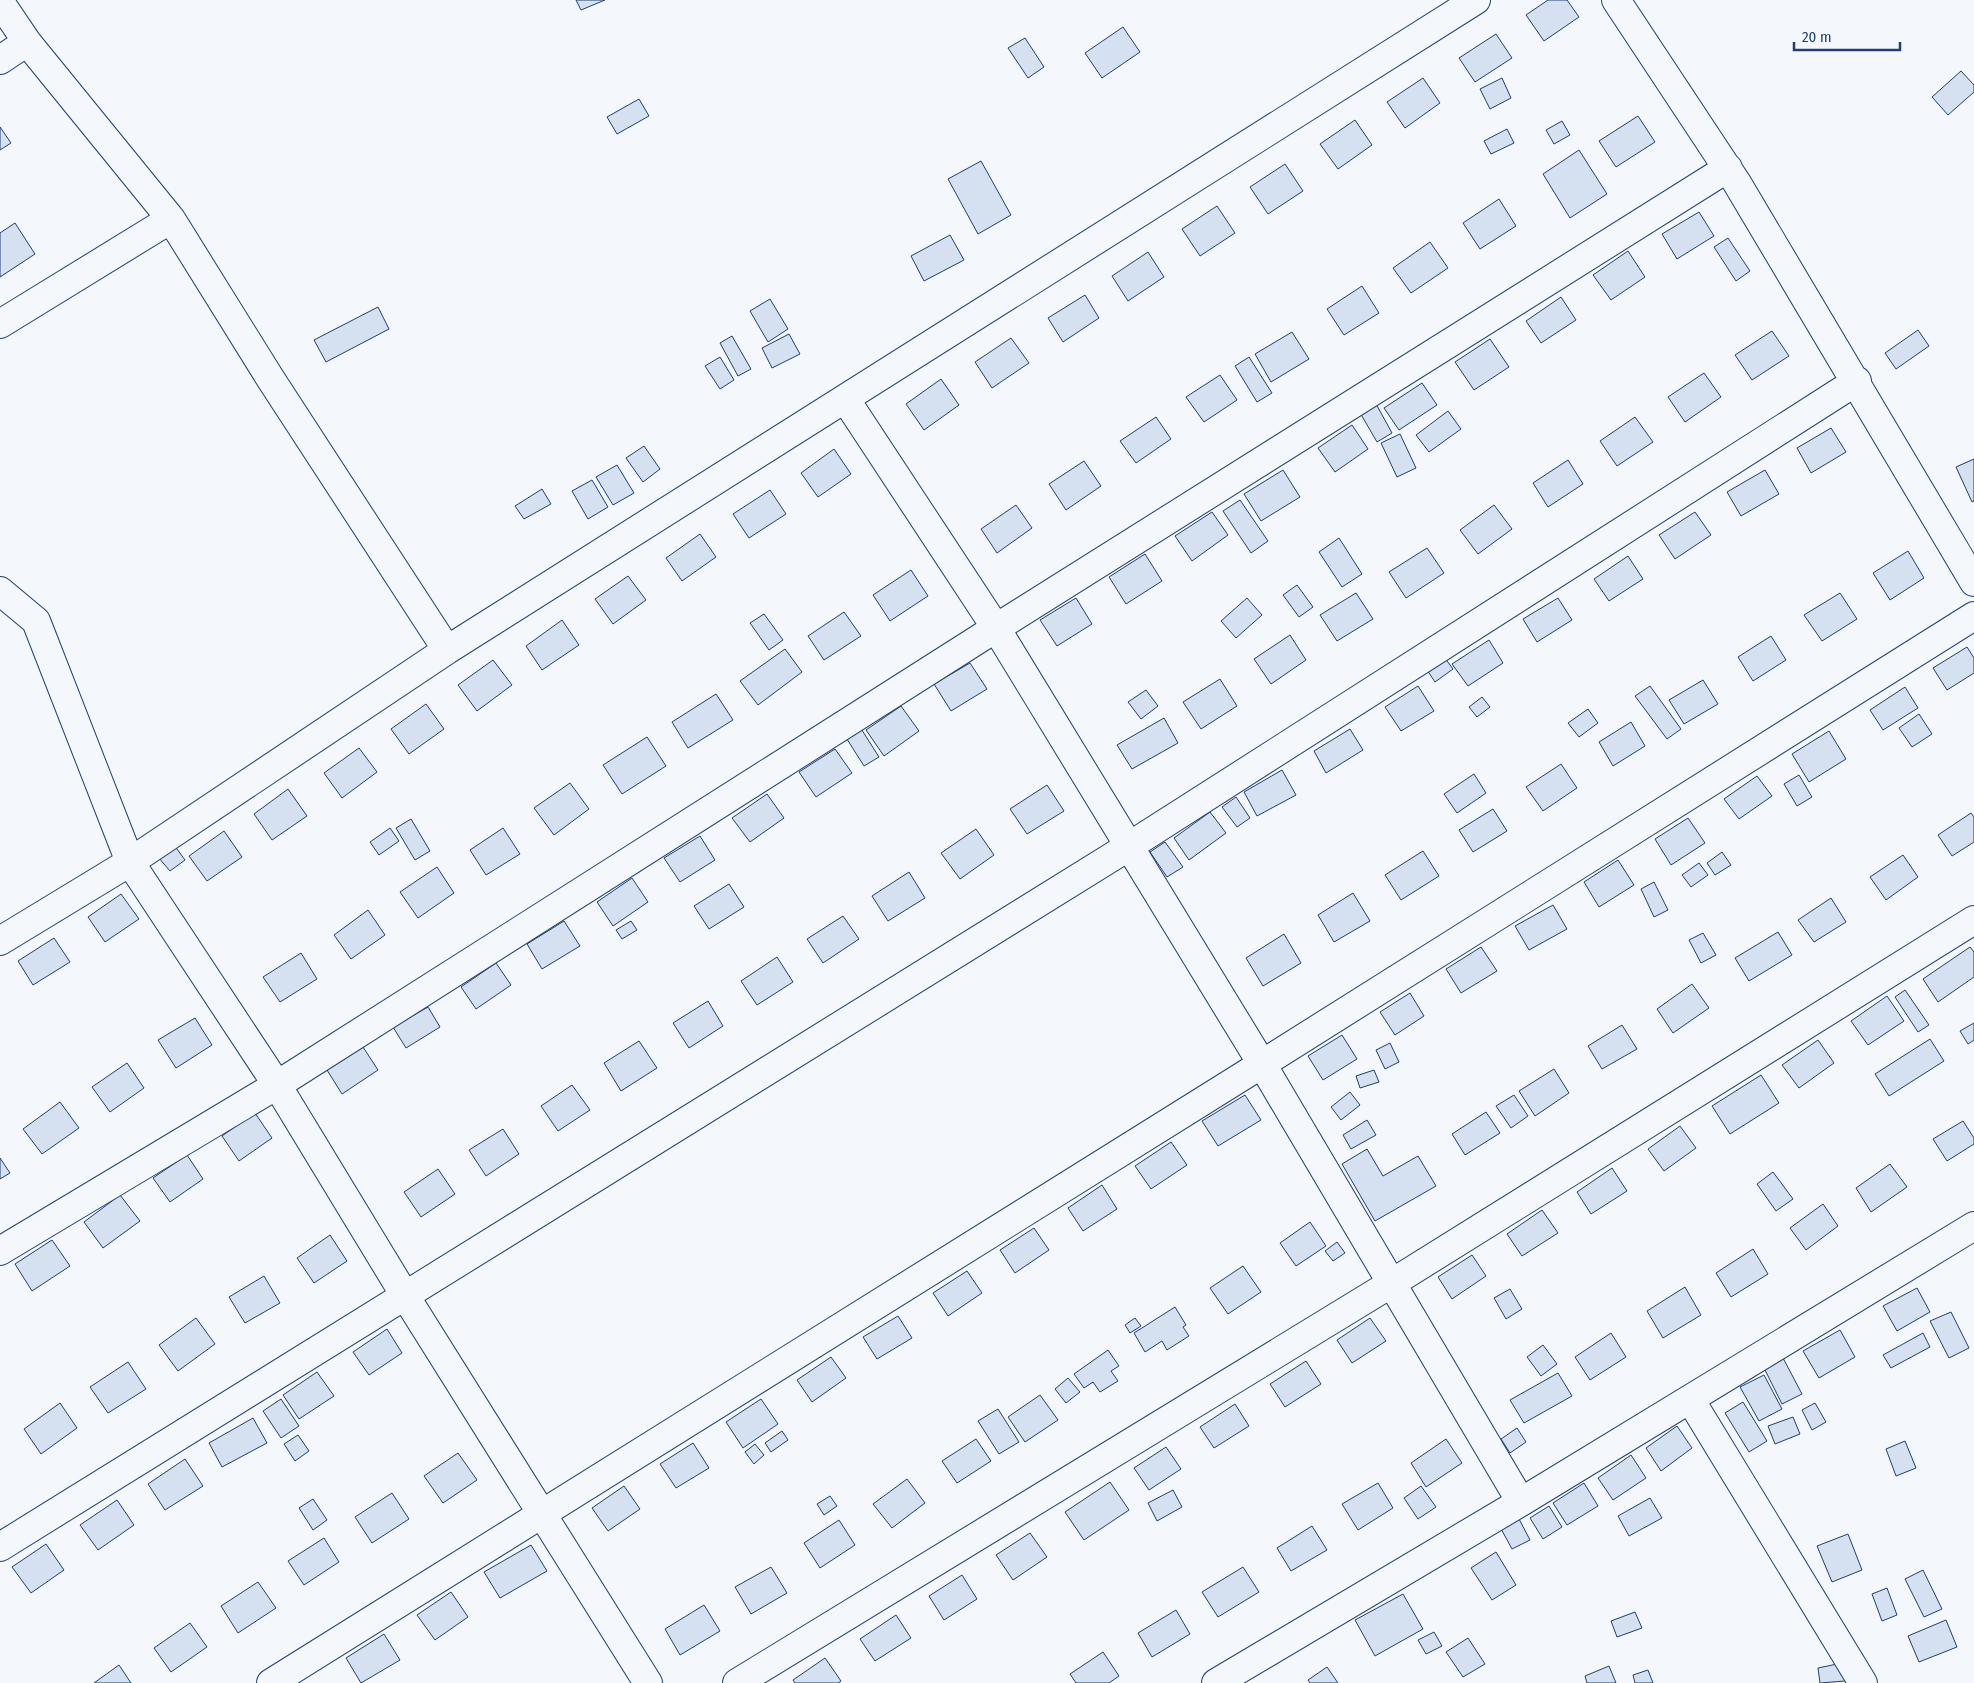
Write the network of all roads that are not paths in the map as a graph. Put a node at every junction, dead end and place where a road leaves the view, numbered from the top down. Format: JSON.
{"nodes":[{"id":1,"x":1476,"y":0,"type":"edge"},
{"id":2,"x":1616,"y":0,"type":"edge"},
{"id":3,"x":0,"y":2,"type":"edge"},
{"id":4,"x":26,"y":42,"type":"junction"},
{"id":5,"x":0,"y":60,"type":"edge"},
{"id":6,"x":1728,"y":168,"type":"junction"},
{"id":7,"x":171,"y":219,"type":"junction"},
{"id":8,"x":0,"y":324,"type":"edge"},
{"id":9,"x":1856,"y":381,"type":"junction"},
{"id":10,"x":846,"y":400,"type":"junction"},
{"id":11,"x":1974,"y":582,"type":"edge"},
{"id":12,"x":0,"y":591,"type":"edge"},
{"id":13,"x":1974,"y":616,"type":"edge"},
{"id":14,"x":996,"y":628,"type":"junction"},
{"id":15,"x":448,"y":650,"type":"junction"},
{"id":16,"x":1128,"y":846,"type":"junction"},
{"id":17,"x":130,"y":862,"type":"junction"},
{"id":18,"x":1974,"y":920,"type":"edge"},
{"id":19,"x":0,"y":941,"type":"edge"},
{"id":20,"x":1262,"y":1064,"type":"junction"},
{"id":21,"x":277,"y":1085,"type":"junction"},
{"id":22,"x":1974,"y":1226,"type":"edge"},
{"id":23,"x":0,"y":1251,"type":"edge"},
{"id":24,"x":1392,"y":1283,"type":"junction"},
{"id":25,"x":404,"y":1294,"type":"junction"},
{"id":26,"x":1690,"y":1399,"type":"junction"},
{"id":27,"x":1520,"y":1502,"type":"junction"},
{"id":28,"x":542,"y":1515,"type":"junction"},
{"id":29,"x":0,"y":1547,"type":"edge"},
{"id":30,"x":271,"y":1683,"type":"edge"},
{"id":31,"x":648,"y":1683,"type":"edge"},
{"id":32,"x":737,"y":1683,"type":"edge"},
{"id":33,"x":1216,"y":1683,"type":"edge"},
{"id":34,"x":1863,"y":1683,"type":"edge"}],
"edges":[{"from":1,"to":10,"type":"street"},
{"from":2,"to":6,"type":"street"},
{"from":3,"to":4,"type":"street"},
{"from":4,"to":5,"type":"street"},
{"from":4,"to":7,"type":"street"},
{"from":6,"to":9,"type":"street"},
{"from":6,"to":14,"type":"street"},
{"from":7,"to":8,"type":"street"},
{"from":7,"to":15,"type":"street"},
{"from":9,"to":11,"type":"street"},
{"from":9,"to":16,"type":"street"},
{"from":10,"to":14,"type":"street"},
{"from":10,"to":15,"type":"street"},
{"from":12,"to":17,"type":"street"},
{"from":13,"to":20,"type":"street"},
{"from":14,"to":16,"type":"street"},
{"from":14,"to":21,"type":"street"},
{"from":15,"to":17,"type":"street"},
{"from":16,"to":20,"type":"street"},
{"from":16,"to":25,"type":"street"},
{"from":17,"to":19,"type":"street"},
{"from":17,"to":21,"type":"street"},
{"from":18,"to":24,"type":"street"},
{"from":20,"to":24,"type":"street"},
{"from":20,"to":28,"type":"street"},
{"from":21,"to":23,"type":"street"},
{"from":21,"to":25,"type":"street"},
{"from":22,"to":26,"type":"street"},
{"from":24,"to":27,"type":"street"},
{"from":24,"to":32,"type":"street"},
{"from":25,"to":28,"type":"street"},
{"from":25,"to":29,"type":"street"},
{"from":26,"to":27,"type":"street"},
{"from":26,"to":34,"type":"street"},
{"from":27,"to":33,"type":"street"},
{"from":28,"to":30,"type":"street"},
{"from":28,"to":31,"type":"street"}]}
